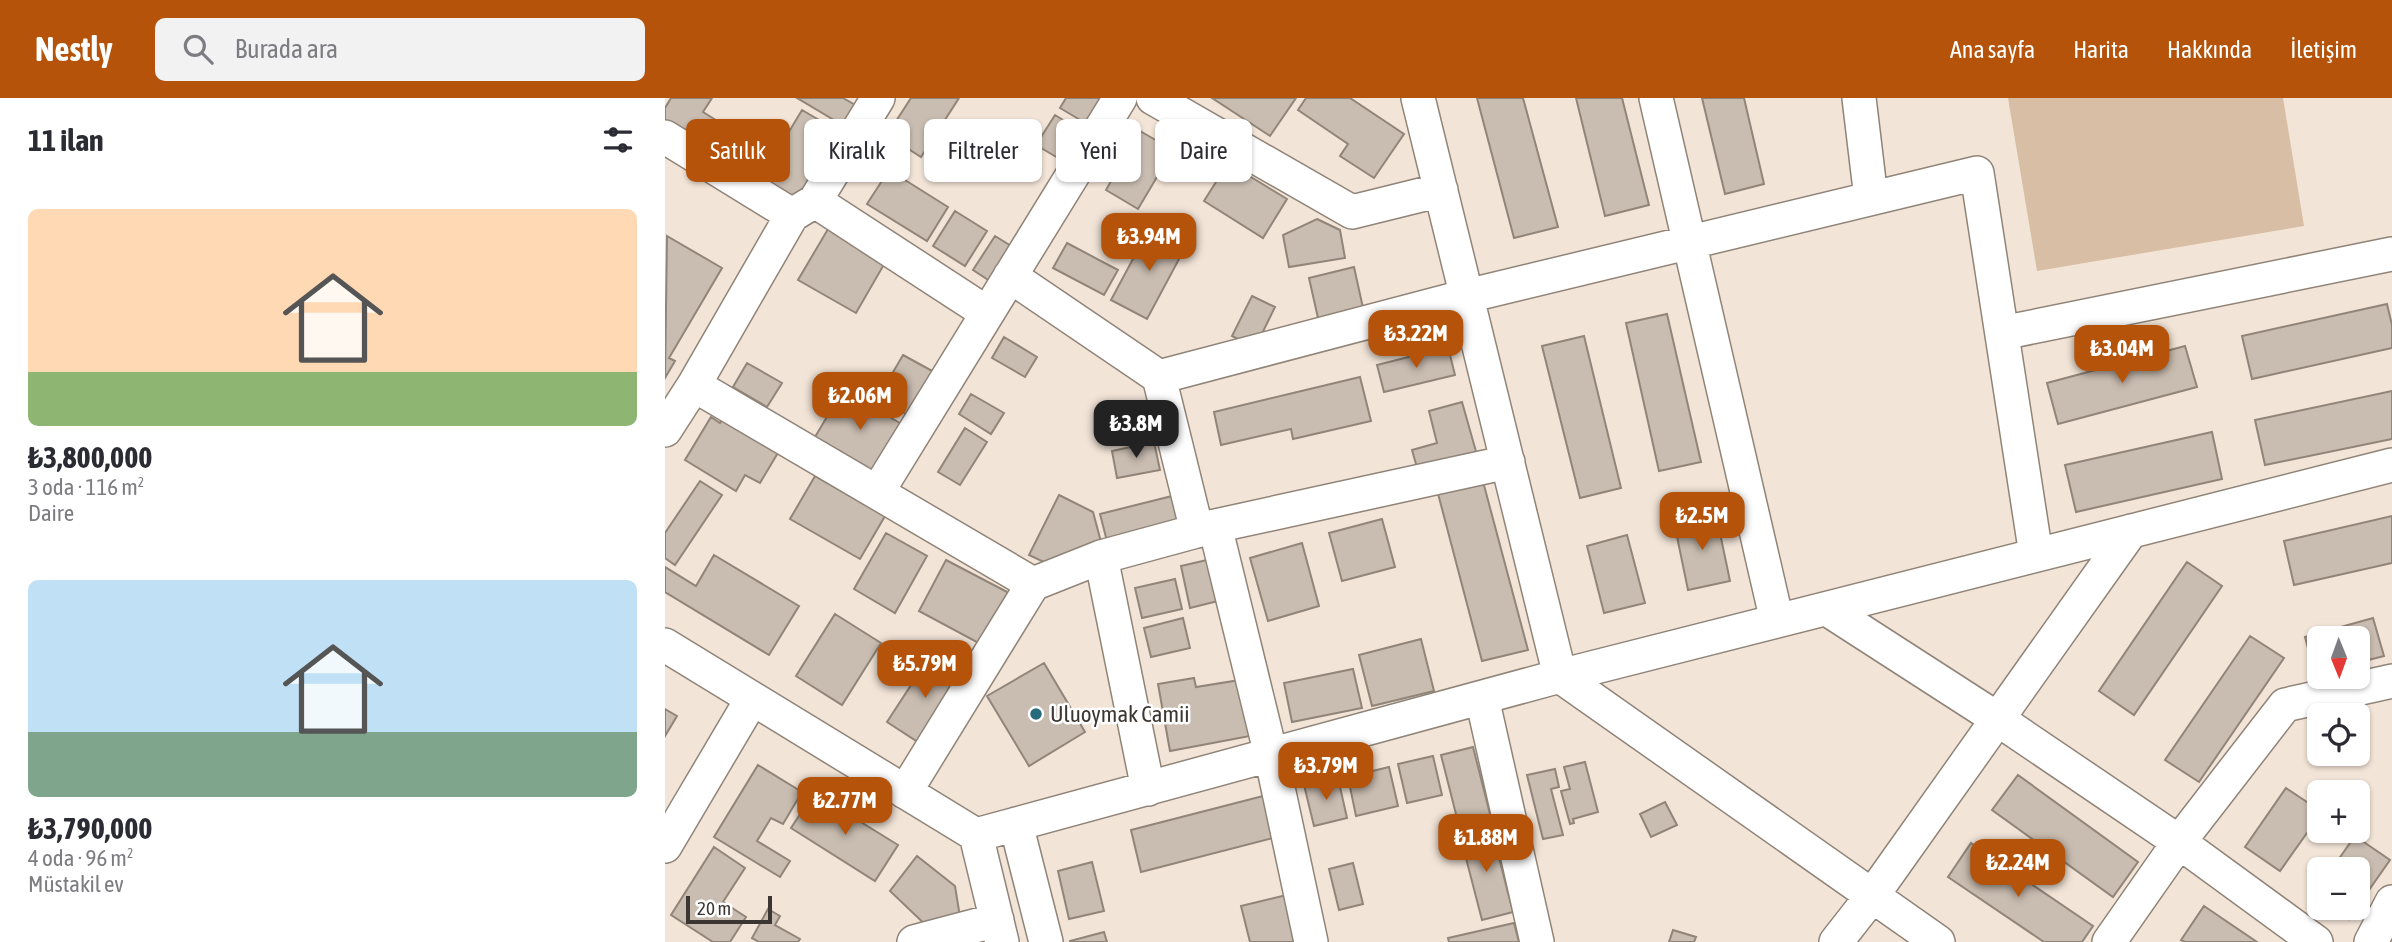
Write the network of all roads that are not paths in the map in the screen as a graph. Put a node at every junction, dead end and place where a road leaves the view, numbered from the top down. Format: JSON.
{"nodes":[{"id":1,"x":878,"y":98,"type":"edge"},
{"id":2,"x":1120,"y":98,"type":"edge"},
{"id":3,"x":1153,"y":98,"type":"edge"},
{"id":4,"x":1418,"y":98,"type":"edge"},
{"id":5,"x":1656,"y":98,"type":"edge"},
{"id":6,"x":1859,"y":98,"type":"edge"},
{"id":7,"x":665,"y":137,"type":"edge"},
{"id":8,"x":1441,"y":190,"type":"junction"},
{"id":9,"x":1871,"y":198,"type":"junction"},
{"id":10,"x":803,"y":208,"type":"junction"},
{"id":11,"x":1689,"y":243,"type":"junction"},
{"id":12,"x":2392,"y":254,"type":"edge"},
{"id":13,"x":1010,"y":276,"type":"junction"},
{"id":14,"x":1467,"y":296,"type":"junction"},
{"id":15,"x":987,"y":313,"type":"junction"},
{"id":16,"x":2002,"y":333,"type":"junction"},
{"id":17,"x":1159,"y":377,"type":"junction"},
{"id":18,"x":694,"y":385,"type":"junction"},
{"id":19,"x":665,"y":430,"type":"edge"},
{"id":20,"x":1508,"y":463,"type":"junction"},
{"id":21,"x":2392,"y":465,"type":"edge"},
{"id":22,"x":878,"y":491,"type":"junction"},
{"id":23,"x":1206,"y":529,"type":"junction"},
{"id":24,"x":2131,"y":531,"type":"junction"},
{"id":25,"x":2036,"y":555,"type":"junction"},
{"id":26,"x":1101,"y":557,"type":"junction"},
{"id":27,"x":1033,"y":584,"type":"junction"},
{"id":28,"x":1827,"y":609,"type":"junction"},
{"id":29,"x":1777,"y":621,"type":"junction"},
{"id":30,"x":665,"y":645,"type":"edge"},
{"id":31,"x":1560,"y":676,"type":"junction"},
{"id":32,"x":2392,"y":681,"type":"edge"},
{"id":33,"x":1482,"y":698,"type":"junction"},
{"id":34,"x":752,"y":699,"type":"junction"},
{"id":35,"x":1997,"y":718,"type":"junction"},
{"id":36,"x":1271,"y":755,"type":"junction"},
{"id":37,"x":1148,"y":789,"type":"junction"},
{"id":38,"x":905,"y":792,"type":"junction"},
{"id":39,"x":1016,"y":824,"type":"junction"},
{"id":40,"x":976,"y":835,"type":"junction"},
{"id":41,"x":2179,"y":842,"type":"junction"},
{"id":42,"x":665,"y":846,"type":"edge"},
{"id":43,"x":1872,"y":896,"type":"junction"},
{"id":44,"x":2392,"y":902,"type":"edge"},
{"id":45,"x":1000,"y":931,"type":"edge"},
{"id":46,"x":914,"y":942,"type":"edge"},
{"id":47,"x":1046,"y":942,"type":"edge"},
{"id":48,"x":1311,"y":942,"type":"edge"},
{"id":49,"x":1537,"y":942,"type":"edge"},
{"id":50,"x":1836,"y":942,"type":"edge"},
{"id":51,"x":1938,"y":942,"type":"edge"},
{"id":52,"x":2109,"y":942,"type":"edge"},
{"id":53,"x":2316,"y":942,"type":"edge"},
{"id":54,"x":2371,"y":942,"type":"edge"}],
"edges":[{"from":1,"to":10,"type":"street"},
{"from":2,"to":13,"type":"street"},
{"from":3,"to":8,"type":"street"},
{"from":4,"to":8,"type":"street"},
{"from":5,"to":11,"type":"street"},
{"from":6,"to":9,"type":"street"},
{"from":7,"to":10,"type":"street"},
{"from":8,"to":14,"type":"street"},
{"from":9,"to":11,"type":"street"},
{"from":9,"to":16,"type":"street"},
{"from":10,"to":15,"type":"street"},
{"from":10,"to":18,"type":"street"},
{"from":11,"to":14,"type":"street"},
{"from":11,"to":29,"type":"street"},
{"from":12,"to":16,"type":"street"},
{"from":13,"to":15,"type":"street"},
{"from":13,"to":17,"type":"street"},
{"from":14,"to":17,"type":"street"},
{"from":14,"to":20,"type":"street"},
{"from":15,"to":22,"type":"street"},
{"from":16,"to":25,"type":"street"},
{"from":17,"to":23,"type":"street"},
{"from":18,"to":19,"type":"street"},
{"from":18,"to":22,"type":"street"},
{"from":20,"to":23,"type":"street"},
{"from":20,"to":31,"type":"street"},
{"from":21,"to":24,"type":"street"},
{"from":22,"to":27,"type":"street"},
{"from":23,"to":26,"type":"street"},
{"from":23,"to":36,"type":"street"},
{"from":24,"to":25,"type":"street"},
{"from":24,"to":35,"type":"street"},
{"from":25,"to":28,"type":"street"},
{"from":26,"to":27,"type":"street"},
{"from":26,"to":37,"type":"street"},
{"from":27,"to":38,"type":"street"},
{"from":28,"to":29,"type":"street"},
{"from":28,"to":35,"type":"street"},
{"from":29,"to":31,"type":"street"},
{"from":30,"to":34,"type":"street"},
{"from":31,"to":33,"type":"street"},
{"from":31,"to":43,"type":"street"},
{"from":32,"to":41,"type":"street"},
{"from":33,"to":36,"type":"street"},
{"from":33,"to":49,"type":"street"},
{"from":34,"to":38,"type":"street"},
{"from":34,"to":42,"type":"street"},
{"from":35,"to":41,"type":"street"},
{"from":35,"to":43,"type":"street"},
{"from":36,"to":37,"type":"street"},
{"from":36,"to":48,"type":"street"},
{"from":37,"to":39,"type":"street"},
{"from":38,"to":40,"type":"street"},
{"from":39,"to":40,"type":"street"},
{"from":39,"to":47,"type":"street"},
{"from":40,"to":45,"type":"street"},
{"from":41,"to":52,"type":"street"},
{"from":41,"to":53,"type":"street"},
{"from":43,"to":50,"type":"street"},
{"from":43,"to":51,"type":"street"},
{"from":44,"to":54,"type":"street"},
{"from":45,"to":46,"type":"street"}]}
